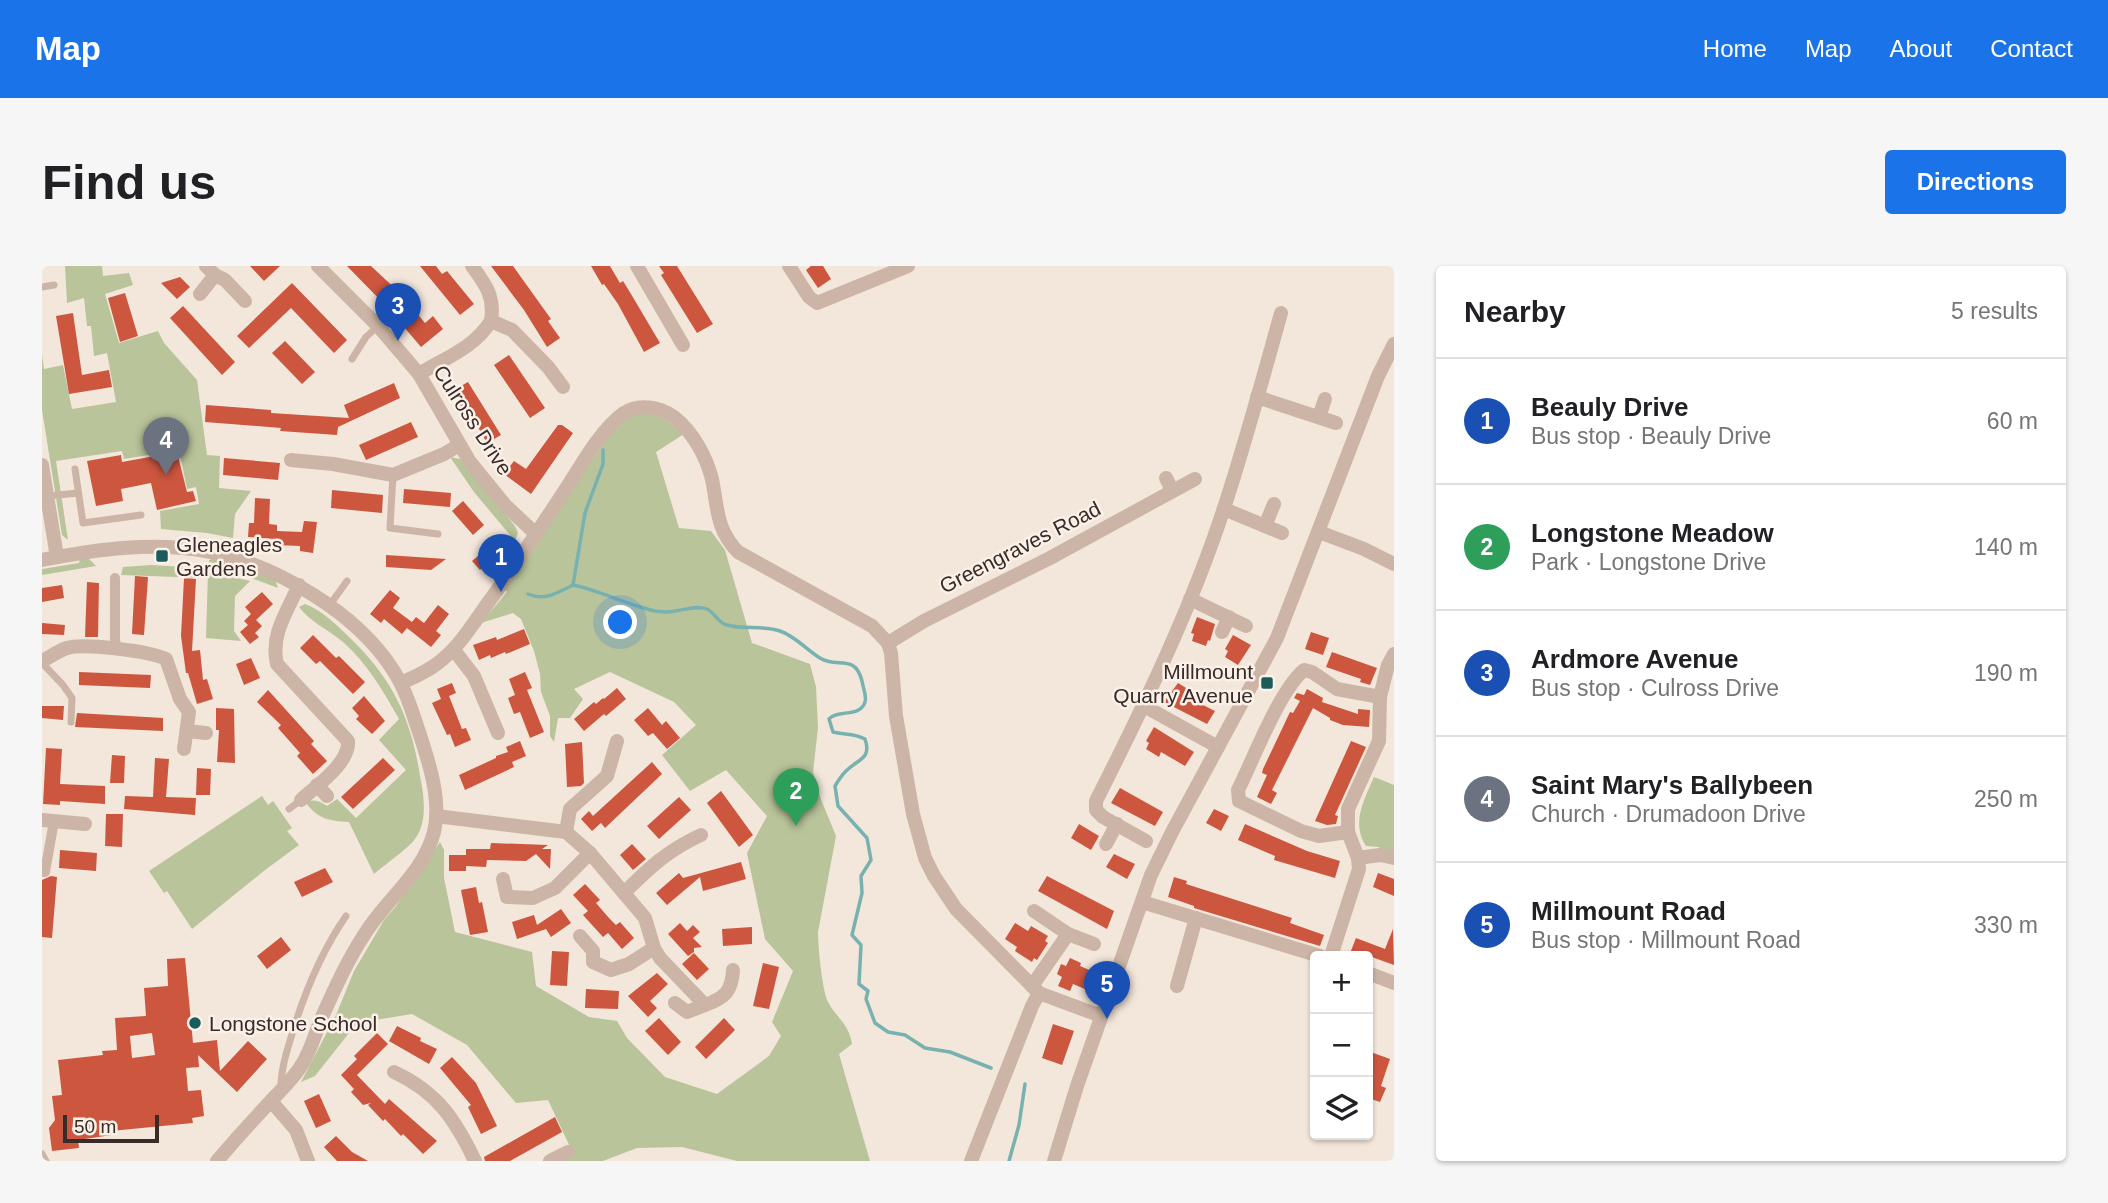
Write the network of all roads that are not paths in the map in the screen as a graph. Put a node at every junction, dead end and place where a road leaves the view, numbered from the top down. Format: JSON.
{"nodes":[{"id":1,"x":318,"y":266,"type":"edge"},
{"id":2,"x":472,"y":266,"type":"edge"},
{"id":3,"x":637,"y":266,"type":"edge"},
{"id":4,"x":789,"y":266,"type":"edge"},
{"id":5,"x":908,"y":266,"type":"edge"},
{"id":6,"x":210,"y":270,"type":"edge"},
{"id":7,"x":54,"y":285,"type":"dead end"},
{"id":8,"x":42,"y":288,"type":"edge"},
{"id":9,"x":200,"y":294,"type":"dead end"},
{"id":10,"x":245,"y":301,"type":"dead end"},
{"id":11,"x":1281,"y":313,"type":"dead end"},
{"id":12,"x":491,"y":321,"type":"junction"},
{"id":13,"x":378,"y":326,"type":"junction"},
{"id":14,"x":1394,"y":344,"type":"edge"},
{"id":15,"x":683,"y":345,"type":"dead end"},
{"id":16,"x":352,"y":359,"type":"dead end"},
{"id":17,"x":419,"y":374,"type":"junction"},
{"id":18,"x":563,"y":387,"type":"dead end"},
{"id":19,"x":1257,"y":397,"type":"junction"},
{"id":20,"x":1325,"y":398,"type":"dead end"},
{"id":21,"x":1320,"y":418,"type":"junction"},
{"id":22,"x":1336,"y":423,"type":"dead end"},
{"id":23,"x":458,"y":444,"type":"junction"},
{"id":24,"x":291,"y":460,"type":"dead end"},
{"id":25,"x":42,"y":469,"type":"edge"},
{"id":26,"x":75,"y":470,"type":"dead end"},
{"id":27,"x":393,"y":475,"type":"junction"},
{"id":28,"x":1195,"y":479,"type":"dead end"},
{"id":29,"x":78,"y":493,"type":"junction"},
{"id":30,"x":47,"y":496,"type":"junction"},
{"id":31,"x":1274,"y":504,"type":"dead end"},
{"id":32,"x":1224,"y":509,"type":"junction"},
{"id":33,"x":141,"y":515,"type":"dead end"},
{"id":34,"x":1265,"y":526,"type":"junction"},
{"id":35,"x":1319,"y":532,"type":"junction"},
{"id":36,"x":1282,"y":533,"type":"dead end"},
{"id":37,"x":438,"y":534,"type":"dead end"},
{"id":38,"x":536,"y":534,"type":"junction"},
{"id":39,"x":49,"y":559,"type":"edge"},
{"id":40,"x":1394,"y":564,"type":"edge"},
{"id":41,"x":115,"y":578,"type":"dead end"},
{"id":42,"x":347,"y":581,"type":"dead end"},
{"id":43,"x":299,"y":585,"type":"junction"},
{"id":44,"x":1190,"y":600,"type":"junction"},
{"id":45,"x":329,"y":606,"type":"junction"},
{"id":46,"x":1229,"y":617,"type":"junction"},
{"id":47,"x":1245,"y":626,"type":"dead end"},
{"id":48,"x":1222,"y":632,"type":"dead end"},
{"id":49,"x":888,"y":643,"type":"junction"},
{"id":50,"x":117,"y":649,"type":"junction"},
{"id":51,"x":454,"y":650,"type":"junction"},
{"id":52,"x":1394,"y":654,"type":"edge"},
{"id":53,"x":42,"y":662,"type":"edge"},
{"id":54,"x":401,"y":683,"type":"junction"},
{"id":55,"x":1380,"y":697,"type":"junction"},
{"id":56,"x":1144,"y":706,"type":"junction"},
{"id":57,"x":71,"y":722,"type":"dead end"},
{"id":58,"x":1387,"y":725,"type":"edge"},
{"id":59,"x":187,"y":731,"type":"junction"},
{"id":60,"x":206,"y":733,"type":"dead end"},
{"id":61,"x":498,"y":733,"type":"dead end"},
{"id":62,"x":617,"y":741,"type":"dead end"},
{"id":63,"x":1218,"y":747,"type":"junction"},
{"id":64,"x":184,"y":749,"type":"dead end"},
{"id":65,"x":295,"y":804,"type":"dead end"},
{"id":66,"x":436,"y":816,"type":"junction"},
{"id":67,"x":48,"y":820,"type":"edge"},
{"id":68,"x":85,"y":824,"type":"dead end"},
{"id":69,"x":1117,"y":824,"type":"junction"},
{"id":70,"x":566,"y":832,"type":"junction"},
{"id":71,"x":1348,"y":832,"type":"junction"},
{"id":72,"x":701,"y":835,"type":"dead end"},
{"id":73,"x":1146,"y":841,"type":"dead end"},
{"id":74,"x":1106,"y":844,"type":"dead end"},
{"id":75,"x":590,"y":853,"type":"junction"},
{"id":76,"x":1358,"y":858,"type":"junction"},
{"id":77,"x":1394,"y":858,"type":"edge"},
{"id":78,"x":42,"y":872,"type":"edge"},
{"id":79,"x":503,"y":879,"type":"dead end"},
{"id":80,"x":624,"y":893,"type":"junction"},
{"id":81,"x":1142,"y":902,"type":"junction"},
{"id":82,"x":1034,"y":911,"type":"dead end"},
{"id":83,"x":346,"y":916,"type":"dead end"},
{"id":84,"x":1196,"y":918,"type":"junction"},
{"id":85,"x":1068,"y":934,"type":"junction"},
{"id":86,"x":580,"y":936,"type":"dead end"},
{"id":87,"x":1094,"y":944,"type":"dead end"},
{"id":88,"x":654,"y":948,"type":"junction"},
{"id":89,"x":1333,"y":951,"type":"edge"},
{"id":90,"x":1310,"y":953,"type":"edge"},
{"id":91,"x":733,"y":970,"type":"dead end"},
{"id":92,"x":1373,"y":975,"type":"edge"},
{"id":93,"x":1394,"y":983,"type":"edge"},
{"id":94,"x":1177,"y":986,"type":"dead end"},
{"id":95,"x":1035,"y":990,"type":"junction"},
{"id":96,"x":675,"y":1003,"type":"dead end"},
{"id":97,"x":705,"y":1005,"type":"junction"},
{"id":98,"x":1101,"y":1016,"type":"junction"},
{"id":99,"x":394,"y":1072,"type":"dead end"},
{"id":100,"x":276,"y":1096,"type":"junction"},
{"id":101,"x":568,"y":1152,"type":"dead end"},
{"id":102,"x":42,"y":1154,"type":"edge"},
{"id":103,"x":46,"y":1161,"type":"edge"},
{"id":104,"x":217,"y":1161,"type":"edge"},
{"id":105,"x":308,"y":1161,"type":"edge"},
{"id":106,"x":475,"y":1161,"type":"edge"},
{"id":107,"x":550,"y":1161,"type":"edge"},
{"id":108,"x":971,"y":1161,"type":"edge"},
{"id":109,"x":1054,"y":1161,"type":"edge"}],
"edges":[{"from":1,"to":13,"type":"street","name":"Culross Drive"},
{"from":2,"to":12,"type":"street"},
{"from":3,"to":15,"type":"street"},
{"from":4,"to":5,"type":"street"},
{"from":6,"to":9,"type":"street"},
{"from":6,"to":10,"type":"street"},
{"from":7,"to":8,"type":"lane"},
{"from":11,"to":19,"type":"street"},
{"from":12,"to":17,"type":"street"},
{"from":12,"to":18,"type":"street"},
{"from":13,"to":16,"type":"lane"},
{"from":13,"to":17,"type":"street","name":"Culross Drive"},
{"from":14,"to":35,"type":"street"},
{"from":17,"to":23,"type":"street","name":"Culross Drive"},
{"from":19,"to":21,"type":"street"},
{"from":19,"to":32,"type":"street"},
{"from":20,"to":21,"type":"street"},
{"from":21,"to":22,"type":"street"},
{"from":23,"to":27,"type":"street"},
{"from":23,"to":38,"type":"street","name":"Culross Drive"},
{"from":24,"to":27,"type":"street"},
{"from":25,"to":30,"type":"street"},
{"from":26,"to":29,"type":"lane"},
{"from":27,"to":37,"type":"lane"},
{"from":28,"to":49,"type":"street","name":"Greengraves Road"},
{"from":29,"to":30,"type":"lane"},
{"from":29,"to":33,"type":"lane"},
{"from":30,"to":39,"type":"street"},
{"from":31,"to":34,"type":"street"},
{"from":32,"to":34,"type":"street"},
{"from":32,"to":44,"type":"street"},
{"from":34,"to":36,"type":"street"},
{"from":35,"to":40,"type":"street"},
{"from":35,"to":63,"type":"street"},
{"from":38,"to":49,"type":"street"},
{"from":38,"to":51,"type":"street"},
{"from":39,"to":43,"type":"street"},
{"from":41,"to":50,"type":"street"},
{"from":42,"to":45,"type":"lane"},
{"from":43,"to":45,"type":"street"},
{"from":43,"to":65,"type":"street"},
{"from":44,"to":46,"type":"street"},
{"from":44,"to":56,"type":"street"},
{"from":45,"to":54,"type":"street"},
{"from":46,"to":47,"type":"street"},
{"from":46,"to":48,"type":"street"},
{"from":49,"to":95,"type":"street"},
{"from":50,"to":53,"type":"street"},
{"from":50,"to":59,"type":"street"},
{"from":51,"to":54,"type":"street"},
{"from":51,"to":61,"type":"street"},
{"from":52,"to":55,"type":"street"},
{"from":53,"to":57,"type":"lane"},
{"from":54,"to":66,"type":"street"},
{"from":55,"to":58,"type":"street"},
{"from":55,"to":71,"type":"street"},
{"from":56,"to":63,"type":"street"},
{"from":56,"to":69,"type":"street"},
{"from":58,"to":71,"type":"street"},
{"from":59,"to":60,"type":"street"},
{"from":59,"to":64,"type":"street"},
{"from":62,"to":70,"type":"street"},
{"from":63,"to":81,"type":"street"},
{"from":66,"to":70,"type":"street"},
{"from":66,"to":100,"type":"street"},
{"from":67,"to":68,"type":"street"},
{"from":67,"to":78,"type":"street"},
{"from":69,"to":73,"type":"street"},
{"from":69,"to":74,"type":"street"},
{"from":70,"to":75,"type":"street"},
{"from":71,"to":76,"type":"street"},
{"from":72,"to":80,"type":"street"},
{"from":75,"to":79,"type":"street"},
{"from":75,"to":80,"type":"street"},
{"from":76,"to":77,"type":"street"},
{"from":76,"to":89,"type":"street"},
{"from":80,"to":88,"type":"street"},
{"from":81,"to":84,"type":"street"},
{"from":81,"to":98,"type":"street"},
{"from":82,"to":85,"type":"street"},
{"from":83,"to":100,"type":"lane"},
{"from":84,"to":90,"type":"street"},
{"from":84,"to":94,"type":"street"},
{"from":85,"to":87,"type":"street"},
{"from":85,"to":95,"type":"street"},
{"from":86,"to":88,"type":"street"},
{"from":88,"to":97,"type":"street"},
{"from":91,"to":97,"type":"street"},
{"from":92,"to":93,"type":"street"},
{"from":95,"to":98,"type":"street"},
{"from":95,"to":108,"type":"street"},
{"from":96,"to":97,"type":"street"},
{"from":98,"to":109,"type":"street"},
{"from":99,"to":106,"type":"street"},
{"from":100,"to":104,"type":"street"},
{"from":100,"to":105,"type":"street"},
{"from":101,"to":107,"type":"street"},
{"from":102,"to":103,"type":"lane"}]}
